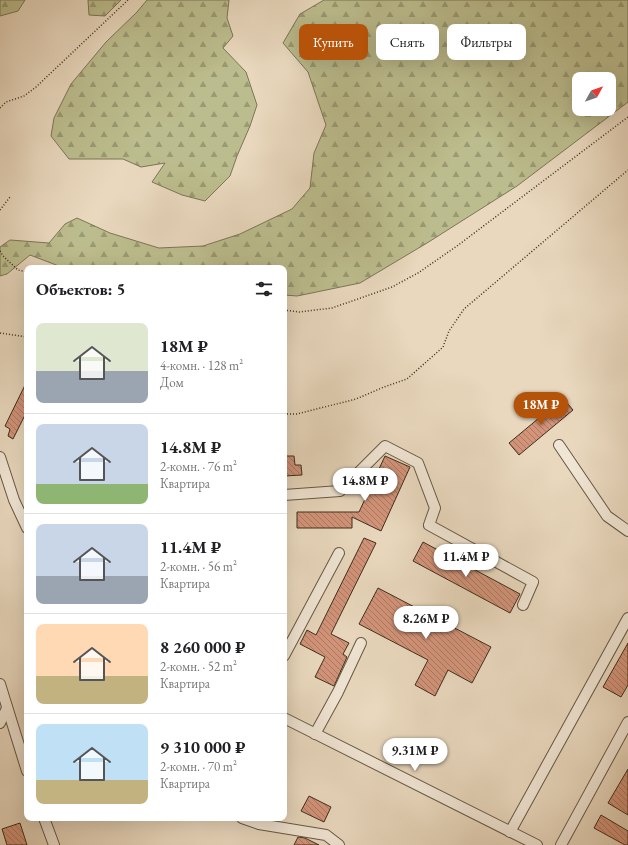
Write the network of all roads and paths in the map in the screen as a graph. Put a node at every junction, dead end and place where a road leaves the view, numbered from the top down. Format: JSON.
{"nodes":[{"id":1,"x":128,"y":0,"type":"edge"},
{"id":2,"x":0,"y":108,"type":"edge"},
{"id":3,"x":628,"y":117,"type":"edge"},
{"id":4,"x":628,"y":170,"type":"edge"},
{"id":5,"x":10,"y":197,"type":"dead end"},
{"id":6,"x":0,"y":210,"type":"edge"},
{"id":7,"x":0,"y":251,"type":"edge"},
{"id":8,"x":24,"y":271,"type":"edge"},
{"id":9,"x":287,"y":310,"type":"edge"},
{"id":10,"x":0,"y":333,"type":"edge"},
{"id":11,"x":24,"y":337,"type":"edge"},
{"id":12,"x":287,"y":414,"type":"edge"},
{"id":13,"x":559,"y":445,"type":"dead end"},
{"id":14,"x":0,"y":457,"type":"edge"},
{"id":15,"x":287,"y":495,"type":"edge"},
{"id":16,"x":24,"y":522,"type":"edge"},
{"id":17,"x":628,"y":531,"type":"edge"},
{"id":18,"x":339,"y":553,"type":"dead end"},
{"id":19,"x":523,"y":606,"type":"dead end"},
{"id":20,"x":628,"y":618,"type":"edge"},
{"id":21,"x":361,"y":643,"type":"dead end"},
{"id":22,"x":287,"y":650,"type":"edge"},
{"id":23,"x":0,"y":684,"type":"edge"},
{"id":24,"x":7,"y":708,"type":"junction"},
{"id":25,"x":287,"y":720,"type":"edge"},
{"id":26,"x":628,"y":722,"type":"edge"},
{"id":27,"x":0,"y":723,"type":"edge"},
{"id":28,"x":315,"y":734,"type":"junction"},
{"id":29,"x":24,"y":761,"type":"edge"},
{"id":30,"x":45,"y":821,"type":"edge"},
{"id":31,"x":250,"y":821,"type":"edge"},
{"id":32,"x":510,"y":832,"type":"junction"},
{"id":33,"x":54,"y":845,"type":"edge"},
{"id":34,"x":339,"y":845,"type":"edge"},
{"id":35,"x":537,"y":845,"type":"edge"},
{"id":36,"x":562,"y":845,"type":"edge"}],
"edges":[{"from":1,"to":2,"type":"path"},
{"from":3,"to":9,"type":"path"},
{"from":4,"to":12,"type":"path"},
{"from":5,"to":6,"type":"path"},
{"from":7,"to":8,"type":"path"},
{"from":10,"to":11,"type":"path"},
{"from":13,"to":17,"type":"street"},
{"from":14,"to":16,"type":"street"},
{"from":15,"to":19,"type":"street"},
{"from":18,"to":22,"type":"street"},
{"from":20,"to":32,"type":"street"},
{"from":21,"to":28,"type":"street"},
{"from":23,"to":24,"type":"street"},
{"from":24,"to":27,"type":"street"},
{"from":24,"to":29,"type":"street"},
{"from":25,"to":28,"type":"street"},
{"from":26,"to":36,"type":"street"},
{"from":28,"to":32,"type":"street"},
{"from":30,"to":33,"type":"street"},
{"from":31,"to":34,"type":"street"},
{"from":32,"to":35,"type":"street"}]}
